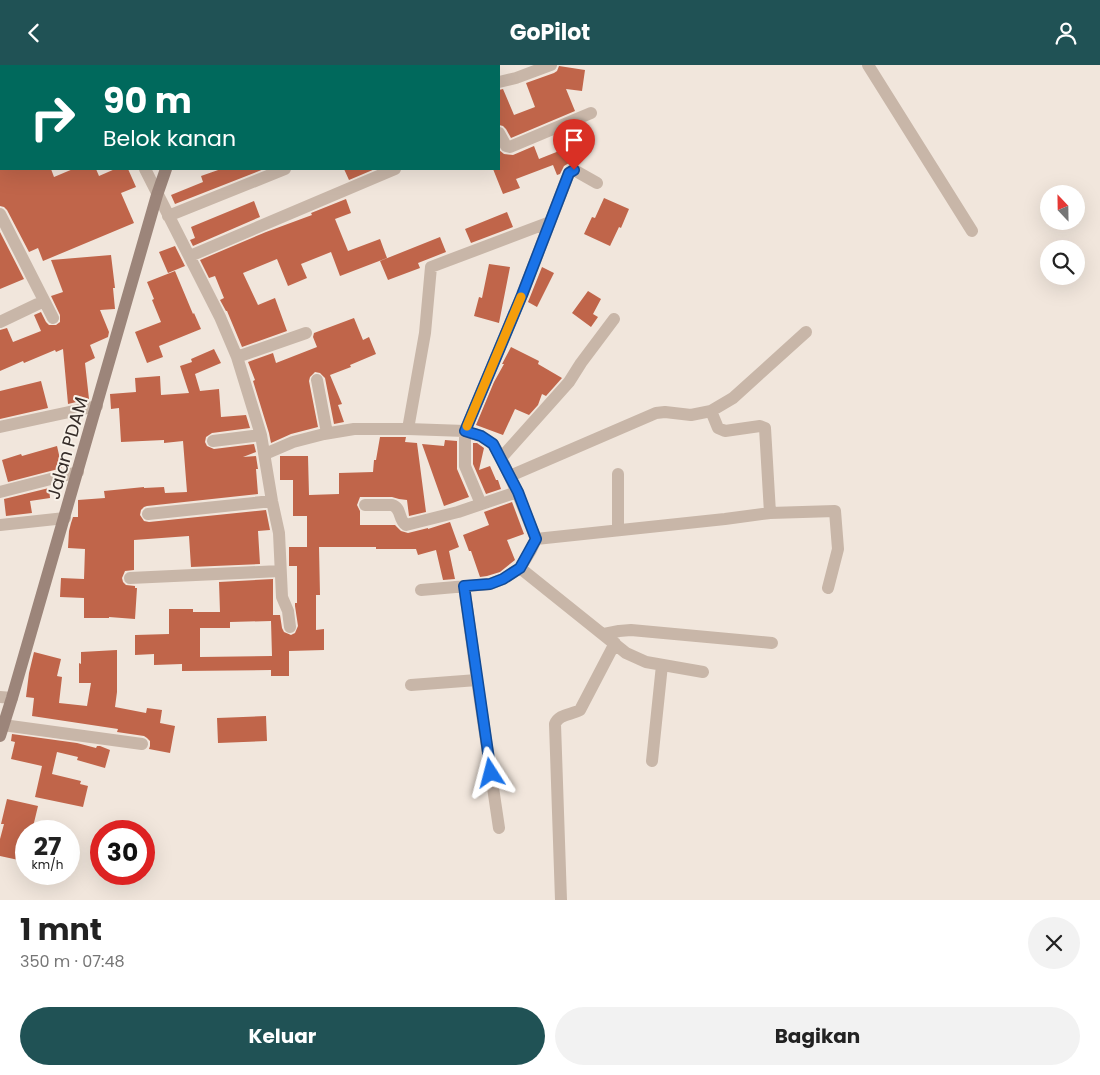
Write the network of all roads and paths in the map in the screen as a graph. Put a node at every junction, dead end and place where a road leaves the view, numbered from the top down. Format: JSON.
{"nodes":[{"id":1,"x":551,"y":65,"type":"edge"},
{"id":2,"x":868,"y":65,"type":"edge"},
{"id":3,"x":500,"y":82,"type":"edge"},
{"id":4,"x":591,"y":113,"type":"dead end"},
{"id":5,"x":500,"y":135,"type":"edge"},
{"id":6,"x":146,"y":170,"type":"edge"},
{"id":7,"x":166,"y":170,"type":"edge"},
{"id":8,"x":283,"y":170,"type":"edge"},
{"id":9,"x":393,"y":170,"type":"edge"},
{"id":10,"x":597,"y":183,"type":"dead end"},
{"id":11,"x":158,"y":195,"type":"junction"},
{"id":12,"x":0,"y":213,"type":"edge"},
{"id":13,"x":168,"y":216,"type":"junction"},
{"id":14,"x":550,"y":222,"type":"junction"},
{"id":15,"x":972,"y":231,"type":"dead end"},
{"id":16,"x":190,"y":256,"type":"junction"},
{"id":17,"x":44,"y":301,"type":"junction"},
{"id":18,"x":53,"y":317,"type":"dead end"},
{"id":19,"x":614,"y":319,"type":"dead end"},
{"id":20,"x":0,"y":322,"type":"edge"},
{"id":21,"x":806,"y":332,"type":"dead end"},
{"id":22,"x":306,"y":333,"type":"dead end"},
{"id":23,"x":237,"y":357,"type":"junction"},
{"id":24,"x":317,"y":380,"type":"dead end"},
{"id":25,"x":97,"y":406,"type":"junction"},
{"id":26,"x":711,"y":411,"type":"junction"},
{"id":27,"x":0,"y":427,"type":"edge"},
{"id":28,"x":408,"y":429,"type":"junction"},
{"id":29,"x":465,"y":431,"type":"junction"},
{"id":30,"x":327,"y":433,"type":"junction"},
{"id":31,"x":261,"y":435,"type":"junction"},
{"id":32,"x":212,"y":441,"type":"dead end"},
{"id":33,"x":265,"y":454,"type":"junction"},
{"id":34,"x":501,"y":458,"type":"junction"},
{"id":35,"x":78,"y":472,"type":"junction"},
{"id":36,"x":618,"y":473,"type":"dead end"},
{"id":37,"x":510,"y":476,"type":"junction"},
{"id":38,"x":0,"y":492,"type":"edge"},
{"id":39,"x":518,"y":492,"type":"junction"},
{"id":40,"x":272,"y":501,"type":"junction"},
{"id":41,"x":481,"y":504,"type":"junction"},
{"id":42,"x":365,"y":505,"type":"dead end"},
{"id":43,"x":770,"y":513,"type":"junction"},
{"id":44,"x":148,"y":514,"type":"dead end"},
{"id":45,"x":65,"y":518,"type":"junction"},
{"id":46,"x":0,"y":525,"type":"edge"},
{"id":47,"x":618,"y":531,"type":"junction"},
{"id":48,"x":536,"y":539,"type":"junction"},
{"id":49,"x":520,"y":568,"type":"junction"},
{"id":50,"x":280,"y":571,"type":"junction"},
{"id":51,"x":130,"y":578,"type":"dead end"},
{"id":52,"x":464,"y":586,"type":"junction"},
{"id":53,"x":828,"y":588,"type":"dead end"},
{"id":54,"x":421,"y":590,"type":"dead end"},
{"id":55,"x":290,"y":627,"type":"dead end"},
{"id":56,"x":604,"y":635,"type":"junction"},
{"id":57,"x":615,"y":643,"type":"junction"},
{"id":58,"x":772,"y":643,"type":"dead end"},
{"id":59,"x":662,"y":665,"type":"junction"},
{"id":60,"x":703,"y":672,"type":"dead end"},
{"id":61,"x":477,"y":680,"type":"junction"},
{"id":62,"x":411,"y":685,"type":"dead end"},
{"id":63,"x":6,"y":698,"type":"edge"},
{"id":64,"x":2,"y":731,"type":"edge"},
{"id":65,"x":142,"y":744,"type":"dead end"},
{"id":66,"x":652,"y":761,"type":"dead end"},
{"id":67,"x":499,"y":828,"type":"dead end"},
{"id":68,"x":561,"y":900,"type":"edge"}],
"edges":[{"from":1,"to":3,"type":"street"},
{"from":2,"to":15,"type":"street"},
{"from":4,"to":5,"type":"street"},
{"from":6,"to":11,"type":"street"},
{"from":7,"to":11,"type":"street","name":"Jalan PDAM"},
{"from":8,"to":13,"type":"street"},
{"from":9,"to":16,"type":"street"},
{"from":10,"to":14,"type":"street"},
{"from":11,"to":13,"type":"street"},
{"from":11,"to":25,"type":"street","name":"Jalan PDAM"},
{"from":12,"to":17,"type":"street"},
{"from":13,"to":16,"type":"street"},
{"from":14,"to":28,"type":"street"},
{"from":14,"to":29,"type":"street"},
{"from":16,"to":23,"type":"street"},
{"from":17,"to":18,"type":"street"},
{"from":17,"to":20,"type":"street"},
{"from":19,"to":34,"type":"street"},
{"from":21,"to":26,"type":"street"},
{"from":22,"to":23,"type":"street"},
{"from":23,"to":31,"type":"street"},
{"from":24,"to":30,"type":"street"},
{"from":25,"to":27,"type":"street"},
{"from":25,"to":35,"type":"street","name":"Jalan PDAM"},
{"from":26,"to":37,"type":"street"},
{"from":26,"to":43,"type":"street"},
{"from":28,"to":29,"type":"street"},
{"from":28,"to":30,"type":"street"},
{"from":29,"to":34,"type":"street"},
{"from":29,"to":41,"type":"street"},
{"from":30,"to":33,"type":"street"},
{"from":31,"to":32,"type":"street"},
{"from":31,"to":33,"type":"street"},
{"from":33,"to":40,"type":"street"},
{"from":34,"to":37,"type":"street"},
{"from":35,"to":38,"type":"street"},
{"from":35,"to":45,"type":"street","name":"Jalan PDAM"},
{"from":36,"to":47,"type":"street"},
{"from":37,"to":39,"type":"street"},
{"from":39,"to":41,"type":"street"},
{"from":39,"to":48,"type":"street"},
{"from":40,"to":44,"type":"street"},
{"from":40,"to":50,"type":"street"},
{"from":41,"to":42,"type":"street"},
{"from":43,"to":47,"type":"street"},
{"from":43,"to":53,"type":"street"},
{"from":45,"to":46,"type":"street"},
{"from":45,"to":63,"type":"street","name":"Jalan PDAM"},
{"from":47,"to":48,"type":"street"},
{"from":48,"to":49,"type":"street"},
{"from":49,"to":52,"type":"street"},
{"from":49,"to":56,"type":"street"},
{"from":50,"to":51,"type":"street"},
{"from":50,"to":55,"type":"street"},
{"from":52,"to":54,"type":"street"},
{"from":52,"to":61,"type":"street"},
{"from":56,"to":57,"type":"street"},
{"from":56,"to":58,"type":"street"},
{"from":57,"to":59,"type":"street"},
{"from":57,"to":68,"type":"street"},
{"from":59,"to":60,"type":"street"},
{"from":59,"to":66,"type":"street"},
{"from":61,"to":62,"type":"street"},
{"from":61,"to":67,"type":"street"},
{"from":63,"to":64,"type":"street","name":"Jalan PDAM"},
{"from":64,"to":65,"type":"street"}]}
